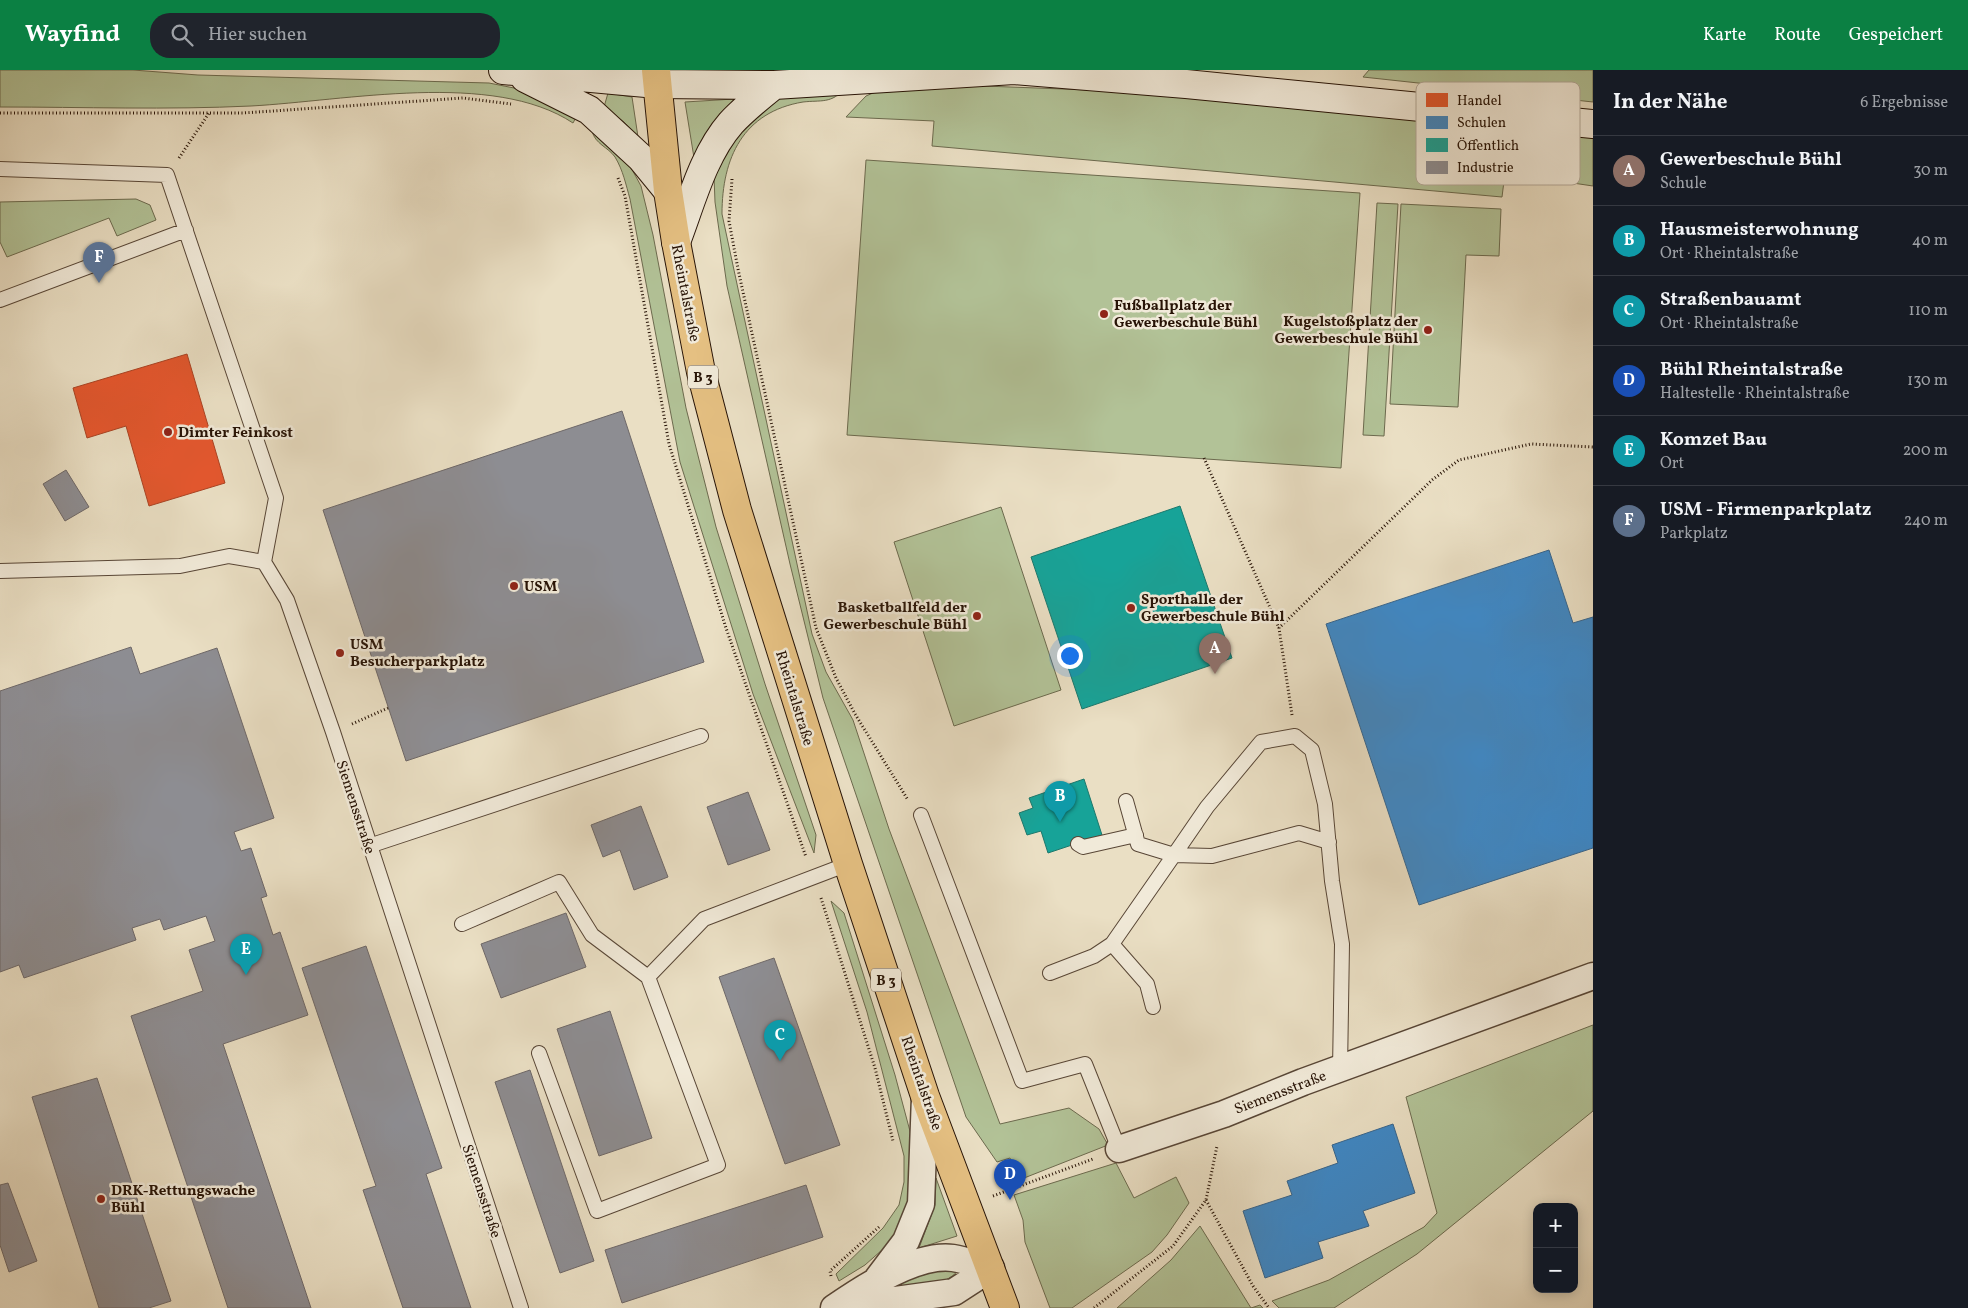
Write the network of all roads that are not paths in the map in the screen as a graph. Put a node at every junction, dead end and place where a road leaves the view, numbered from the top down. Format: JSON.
{"nodes":[{"id":1,"x":1014,"y":70,"type":"edge"},
{"id":2,"x":508,"y":71,"type":"edge"},
{"id":3,"x":853,"y":75,"type":"edge"},
{"id":4,"x":656,"y":77,"type":"edge"},
{"id":5,"x":774,"y":85,"type":"junction"},
{"id":6,"x":1416,"y":107,"type":"edge"},
{"id":7,"x":1580,"y":123,"type":"edge"},
{"id":8,"x":1593,"y":124,"type":"edge"},
{"id":9,"x":0,"y":169,"type":"edge"},
{"id":10,"x":668,"y":191,"type":"junction"},
{"id":11,"x":186,"y":230,"type":"junction"},
{"id":12,"x":676,"y":242,"type":"junction"},
{"id":13,"x":0,"y":300,"type":"edge"},
{"id":14,"x":264,"y":562,"type":"junction"},
{"id":15,"x":0,"y":570,"type":"edge"},
{"id":16,"x":701,"y":736,"type":"dead end"},
{"id":17,"x":1126,"y":801,"type":"dead end"},
{"id":18,"x":921,"y":815,"type":"road end"},
{"id":19,"x":1136,"y":835,"type":"junction"},
{"id":20,"x":1329,"y":842,"type":"junction"},
{"id":21,"x":1078,"y":844,"type":"dead end"},
{"id":22,"x":368,"y":846,"type":"junction"},
{"id":23,"x":1174,"y":855,"type":"junction"},
{"id":24,"x":848,"y":864,"type":"junction"},
{"id":25,"x":462,"y":924,"type":"dead end"},
{"id":26,"x":1112,"y":944,"type":"junction"},
{"id":27,"x":1050,"y":973,"type":"dead end"},
{"id":28,"x":1593,"y":976,"type":"edge"},
{"id":29,"x":648,"y":977,"type":"junction"},
{"id":30,"x":1153,"y":1007,"type":"dead end"},
{"id":31,"x":539,"y":1053,"type":"dead end"},
{"id":32,"x":1340,"y":1070,"type":"junction"},
{"id":33,"x":925,"y":1096,"type":"junction"},
{"id":34,"x":1119,"y":1150,"type":"joint"},
{"id":35,"x":991,"y":1268,"type":"junction"},
{"id":36,"x":878,"y":1278,"type":"junction"},
{"id":37,"x":521,"y":1308,"type":"edge"},
{"id":38,"x":834,"y":1308,"type":"edge"},
{"id":39,"x":1005,"y":1308,"type":"edge"}],
"edges":[{"from":1,"to":3,"type":"street"},
{"from":1,"to":6,"type":"street"},
{"from":2,"to":4,"type":"street"},
{"from":2,"to":10,"type":"street"},
{"from":3,"to":5,"type":"street"},
{"from":4,"to":5,"type":"street"},
{"from":4,"to":10,"type":"main road","name":"Rheintalstraße","number":"B 3"},
{"from":5,"to":12,"type":"street"},
{"from":7,"to":8,"type":"street"},
{"from":9,"to":11,"type":"lane"},
{"from":10,"to":12,"type":"main road","name":"Rheintalstraße","number":"B 3"},
{"from":11,"to":13,"type":"lane"},
{"from":11,"to":14,"type":"lane"},
{"from":12,"to":24,"type":"main road","name":"Rheintalstraße","number":"B 3"},
{"from":14,"to":15,"type":"lane"},
{"from":14,"to":22,"type":"lane","name":"Siemensstraße"},
{"from":16,"to":22,"type":"lane"},
{"from":17,"to":19,"type":"lane"},
{"from":18,"to":34,"type":"lane"},
{"from":19,"to":21,"type":"lane"},
{"from":19,"to":23,"type":"lane"},
{"from":20,"to":23,"type":"lane"},
{"from":20,"to":23,"type":"lane"},
{"from":20,"to":32,"type":"lane"},
{"from":22,"to":37,"type":"lane","name":"Siemensstraße"},
{"from":23,"to":26,"type":"lane"},
{"from":24,"to":29,"type":"lane"},
{"from":24,"to":33,"type":"main road","name":"Rheintalstraße","number":"B 3"},
{"from":25,"to":29,"type":"lane"},
{"from":26,"to":27,"type":"lane"},
{"from":26,"to":30,"type":"lane"},
{"from":28,"to":32,"type":"street","name":"Siemensstraße"},
{"from":29,"to":31,"type":"lane"},
{"from":32,"to":34,"type":"street","name":"Siemensstraße"},
{"from":33,"to":35,"type":"main road","name":"Rheintalstraße","number":"B 3"},
{"from":33,"to":36,"type":"street"},
{"from":35,"to":36,"type":"street"},
{"from":35,"to":38,"type":"street"},
{"from":35,"to":39,"type":"main road","name":"Rheintalstraße","number":"B 3"},
{"from":36,"to":38,"type":"street"}]}
